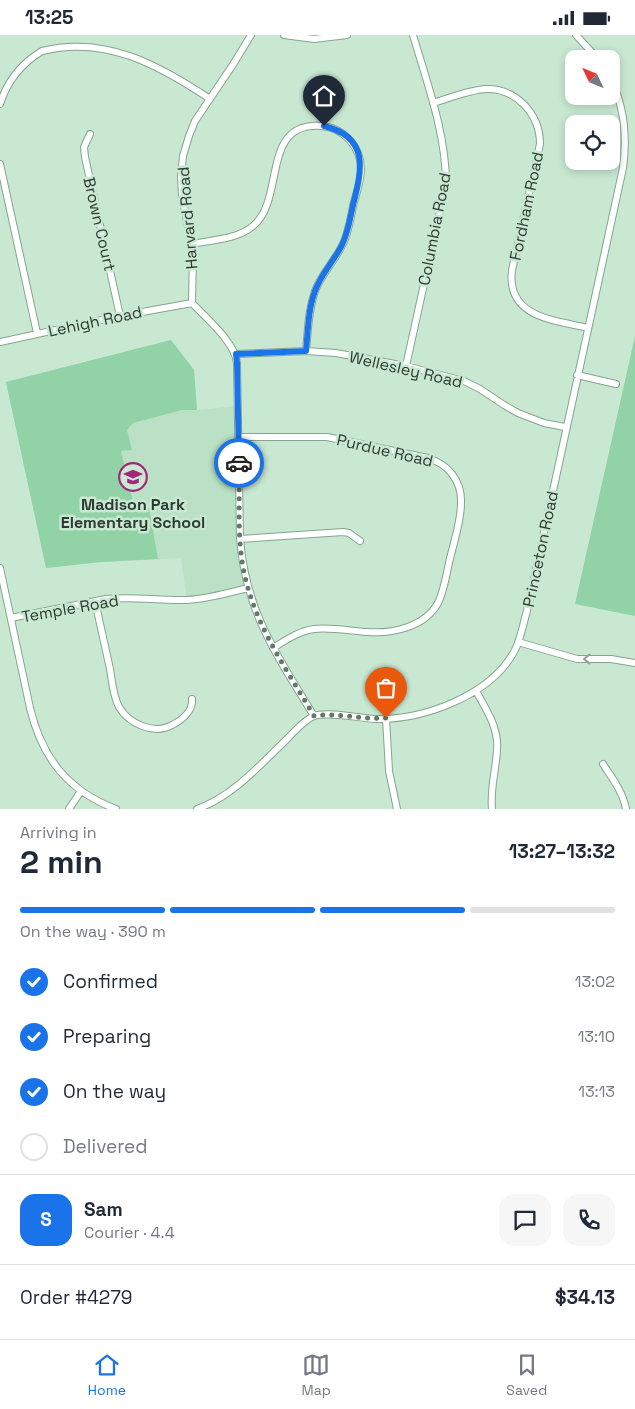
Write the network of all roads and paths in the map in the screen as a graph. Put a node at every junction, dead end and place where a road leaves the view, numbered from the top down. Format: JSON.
{"nodes":[{"id":1,"x":251,"y":35,"type":"edge"},
{"id":2,"x":284,"y":35,"type":"edge"},
{"id":3,"x":347,"y":35,"type":"edge"},
{"id":4,"x":413,"y":35,"type":"edge"},
{"id":5,"x":576,"y":35,"type":"edge"},
{"id":6,"x":336,"y":36,"type":"edge"},
{"id":7,"x":72,"y":40,"type":"dead end"},
{"id":8,"x":590,"y":50,"type":"edge"},
{"id":9,"x":138,"y":51,"type":"dead end"},
{"id":10,"x":210,"y":99,"type":"junction"},
{"id":11,"x":433,"y":103,"type":"junction"},
{"id":12,"x":620,"y":103,"type":"edge"},
{"id":13,"x":0,"y":104,"type":"edge"},
{"id":14,"x":90,"y":134,"type":"dead end"},
{"id":15,"x":0,"y":164,"type":"edge"},
{"id":16,"x":192,"y":244,"type":"junction"},
{"id":17,"x":192,"y":303,"type":"junction"},
{"id":18,"x":120,"y":316,"type":"junction"},
{"id":19,"x":588,"y":327,"type":"junction"},
{"id":20,"x":38,"y":333,"type":"junction"},
{"id":21,"x":0,"y":343,"type":"edge"},
{"id":22,"x":306,"y":351,"type":"junction"},
{"id":23,"x":236,"y":354,"type":"junction"},
{"id":24,"x":406,"y":366,"type":"junction"},
{"id":25,"x":577,"y":375,"type":"junction"},
{"id":26,"x":616,"y":384,"type":"dead end"},
{"id":27,"x":566,"y":427,"type":"junction"},
{"id":28,"x":239,"y":437,"type":"junction"},
{"id":29,"x":240,"y":539,"type":"junction"},
{"id":30,"x":360,"y":541,"type":"dead end"},
{"id":31,"x":0,"y":569,"type":"edge"},
{"id":32,"x":248,"y":588,"type":"junction"},
{"id":33,"x":95,"y":601,"type":"junction"},
{"id":34,"x":11,"y":618,"type":"junction"},
{"id":35,"x":518,"y":642,"type":"junction"},
{"id":36,"x":273,"y":648,"type":"junction"},
{"id":37,"x":635,"y":663,"type":"edge"},
{"id":38,"x":476,"y":691,"type":"junction"},
{"id":39,"x":192,"y":699,"type":"dead end"},
{"id":40,"x":314,"y":716,"type":"junction"},
{"id":41,"x":386,"y":718,"type":"junction"},
{"id":42,"x":603,"y":764,"type":"dead end"},
{"id":43,"x":81,"y":791,"type":"junction"},
{"id":44,"x":69,"y":809,"type":"edge"},
{"id":45,"x":116,"y":809,"type":"edge"},
{"id":46,"x":197,"y":809,"type":"edge"},
{"id":47,"x":397,"y":809,"type":"edge"},
{"id":48,"x":492,"y":809,"type":"edge"},
{"id":49,"x":626,"y":809,"type":"edge"}],
"edges":[{"from":1,"to":10,"type":"street","name":"Harvard Road"},
{"from":2,"to":6,"type":"street"},
{"from":3,"to":6,"type":"street"},
{"from":4,"to":11,"type":"street","name":"Columbia Road"},
{"from":5,"to":8,"type":"street"},
{"from":7,"to":13,"type":"street"},
{"from":9,"to":10,"type":"street"},
{"from":10,"to":16,"type":"street","name":"Harvard Road"},
{"from":11,"to":19,"type":"street","name":"Fordham Road"},
{"from":11,"to":24,"type":"street","name":"Columbia Road"},
{"from":12,"to":19,"type":"street","name":"Princeton Road"},
{"from":14,"to":18,"type":"street","name":"Brown Court"},
{"from":15,"to":20,"type":"street"},
{"from":16,"to":17,"type":"street","name":"Harvard Road"},
{"from":16,"to":22,"type":"street"},
{"from":17,"to":18,"type":"street","name":"Lehigh Road"},
{"from":17,"to":23,"type":"street"},
{"from":18,"to":20,"type":"street","name":"Lehigh Road"},
{"from":19,"to":25,"type":"street","name":"Princeton Road"},
{"from":20,"to":21,"type":"street","name":"Lehigh Road"},
{"from":22,"to":23,"type":"street","name":"Wellesley Road"},
{"from":22,"to":24,"type":"street","name":"Wellesley Road"},
{"from":23,"to":28,"type":"street"},
{"from":24,"to":27,"type":"street","name":"Wellesley Road"},
{"from":25,"to":26,"type":"street"},
{"from":25,"to":27,"type":"street","name":"Princeton Road"},
{"from":27,"to":35,"type":"street","name":"Princeton Road"},
{"from":28,"to":29,"type":"street"},
{"from":28,"to":36,"type":"street","name":"Purdue Road"},
{"from":29,"to":30,"type":"street"},
{"from":29,"to":32,"type":"street"},
{"from":31,"to":34,"type":"street"},
{"from":32,"to":33,"type":"street","name":"Temple Road"},
{"from":32,"to":36,"type":"street"},
{"from":33,"to":34,"type":"street","name":"Temple Road"},
{"from":33,"to":39,"type":"street"},
{"from":34,"to":43,"type":"street"},
{"from":37,"to":35,"type":"street","one_way":true},
{"from":35,"to":38,"type":"street","name":"Princeton Road"},
{"from":36,"to":40,"type":"street"},
{"from":38,"to":41,"type":"street","name":"Princeton Road"},
{"from":38,"to":48,"type":"street"},
{"from":40,"to":41,"type":"street","name":"Princeton Road"},
{"from":40,"to":46,"type":"street"},
{"from":41,"to":47,"type":"street"},
{"from":42,"to":49,"type":"street"},
{"from":43,"to":44,"type":"street"},
{"from":43,"to":45,"type":"street"}]}
